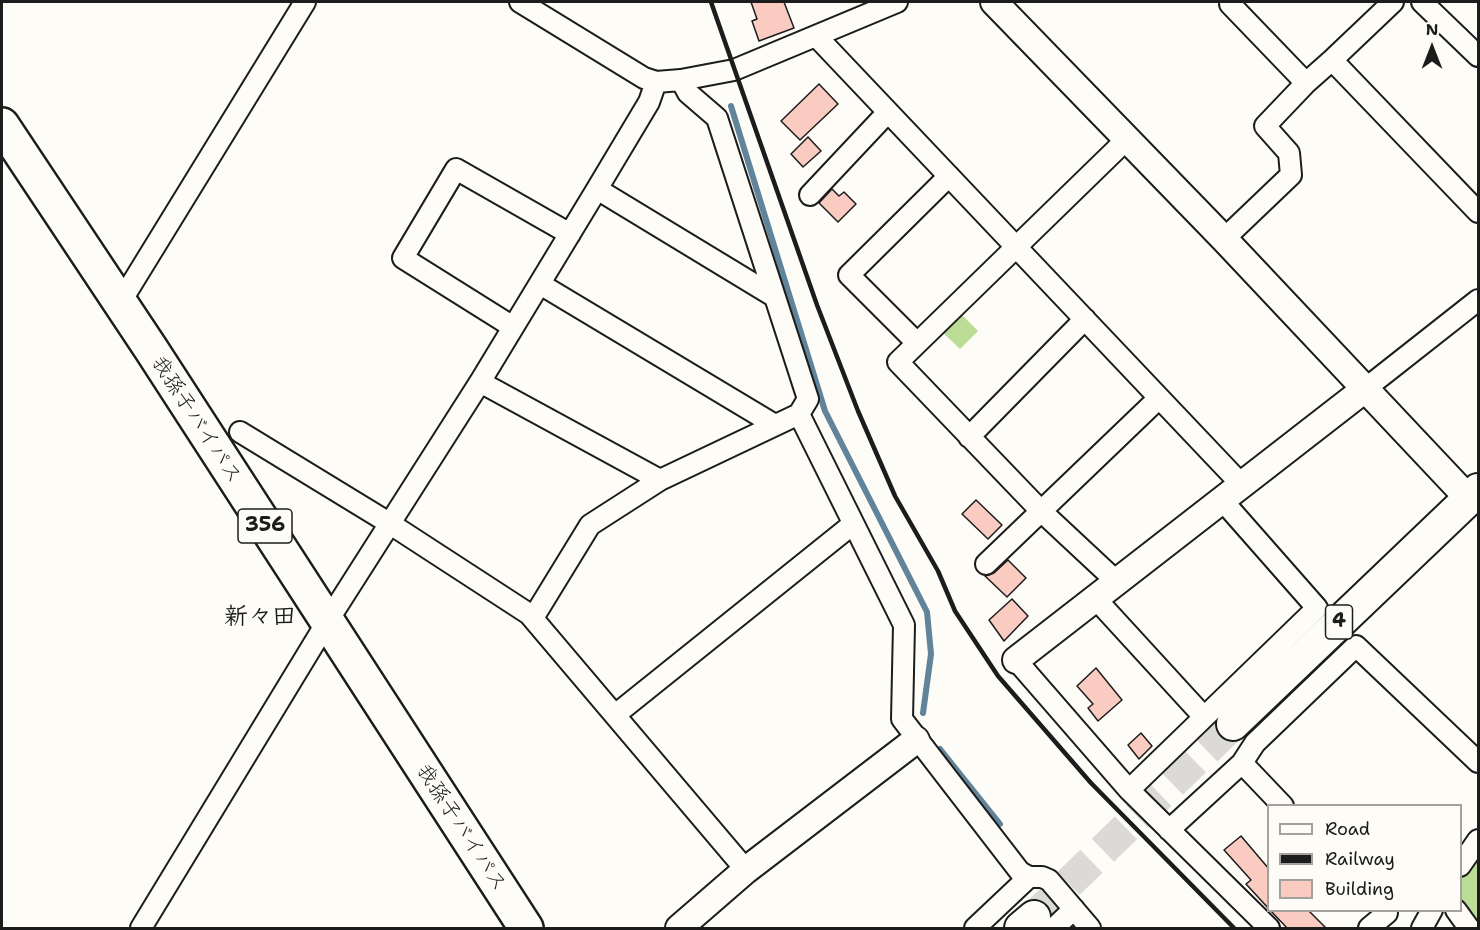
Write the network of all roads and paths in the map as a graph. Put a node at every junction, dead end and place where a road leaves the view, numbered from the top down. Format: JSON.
{"nodes":[{"id":1,"x":305,"y":2,"type":"edge"},
{"id":2,"x":520,"y":2,"type":"edge"},
{"id":3,"x":897,"y":2,"type":"edge"},
{"id":4,"x":994,"y":2,"type":"edge"},
{"id":5,"x":1230,"y":2,"type":"edge"},
{"id":6,"x":1393,"y":2,"type":"edge"},
{"id":7,"x":1422,"y":2,"type":"edge"},
{"id":8,"x":817,"y":37,"type":"junction"},
{"id":9,"x":1479,"y":56,"type":"edge"},
{"id":10,"x":1332,"y":60,"type":"junction"},
{"id":11,"x":681,"y":80,"type":"junction"},
{"id":12,"x":656,"y":82,"type":"junction"},
{"id":13,"x":1306,"y":83,"type":"junction"},
{"id":14,"x":888,"y":112,"type":"junction"},
{"id":15,"x":2,"y":125,"type":"edge"},
{"id":16,"x":1127,"y":139,"type":"junction"},
{"id":17,"x":949,"y":176,"type":"junction"},
{"id":18,"x":597,"y":189,"type":"junction"},
{"id":19,"x":810,"y":195,"type":"dead end"},
{"id":20,"x":1479,"y":212,"type":"edge"},
{"id":21,"x":570,"y":234,"type":"junction"},
{"id":22,"x":1224,"y":239,"type":"junction"},
{"id":23,"x":1016,"y":247,"type":"junction"},
{"id":24,"x":540,"y":284,"type":"junction"},
{"id":25,"x":775,"y":297,"type":"junction"},
{"id":26,"x":1479,"y":300,"type":"edge"},
{"id":27,"x":120,"y":303,"type":"junction"},
{"id":28,"x":1085,"y":319,"type":"junction"},
{"id":29,"x":513,"y":327,"type":"junction"},
{"id":30,"x":917,"y":343,"type":"junction"},
{"id":31,"x":480,"y":382,"type":"junction"},
{"id":32,"x":1365,"y":389,"type":"junction"},
{"id":33,"x":1159,"y":398,"type":"junction"},
{"id":34,"x":799,"y":414,"type":"junction"},
{"id":35,"x":776,"y":425,"type":"junction"},
{"id":36,"x":240,"y":432,"type":"dead end"},
{"id":37,"x":969,"y":437,"type":"junction"},
{"id":38,"x":660,"y":480,"type":"junction"},
{"id":39,"x":1232,"y":492,"type":"junction"},
{"id":40,"x":1475,"y":499,"type":"edge"},
{"id":41,"x":1041,"y":511,"type":"junction"},
{"id":42,"x":388,"y":523,"type":"junction"},
{"id":43,"x":853,"y":524,"type":"junction"},
{"id":44,"x":986,"y":564,"type":"dead end"},
{"id":45,"x":1116,"y":581,"type":"junction"},
{"id":46,"x":1095,"y":598,"type":"junction"},
{"id":47,"x":533,"y":618,"type":"junction"},
{"id":48,"x":327,"y":622,"type":"junction"},
{"id":49,"x":1016,"y":660,"type":"joint"},
{"id":50,"x":615,"y":715,"type":"junction"},
{"id":51,"x":1218,"y":721,"type":"junction"},
{"id":52,"x":916,"y":740,"type":"junction"},
{"id":53,"x":1479,"y":762,"type":"edge"},
{"id":54,"x":1242,"y":763,"type":"junction"},
{"id":55,"x":1129,"y":790,"type":"junction"},
{"id":56,"x":1281,"y":804,"type":"edge"},
{"id":57,"x":1169,"y":830,"type":"junction"},
{"id":58,"x":1479,"y":840,"type":"edge"},
{"id":59,"x":1462,"y":865,"type":"edge"},
{"id":60,"x":746,"y":870,"type":"junction"},
{"id":61,"x":1029,"y":877,"type":"junction"},
{"id":62,"x":1074,"y":909,"type":"junction"},
{"id":63,"x":1386,"y":912,"type":"edge"},
{"id":64,"x":1431,"y":912,"type":"edge"},
{"id":65,"x":1457,"y":912,"type":"edge"},
{"id":66,"x":1036,"y":925,"type":"edge"},
{"id":67,"x":141,"y":928,"type":"edge"},
{"id":68,"x":526,"y":928,"type":"edge"},
{"id":69,"x":679,"y":928,"type":"edge"},
{"id":70,"x":975,"y":928,"type":"edge"},
{"id":71,"x":1090,"y":928,"type":"edge"},
{"id":72,"x":1269,"y":928,"type":"edge"},
{"id":73,"x":1369,"y":928,"type":"edge"},
{"id":74,"x":1422,"y":928,"type":"edge"},
{"id":75,"x":1469,"y":928,"type":"edge"}],
"edges":[{"from":1,"to":27,"type":"street"},
{"from":2,"to":12,"type":"street"},
{"from":3,"to":8,"type":"street"},
{"from":4,"to":16,"type":"street"},
{"from":5,"to":13,"type":"street"},
{"from":6,"to":10,"type":"street"},
{"from":7,"to":9,"type":"street"},
{"from":8,"to":11,"type":"street"},
{"from":8,"to":14,"type":"street"},
{"from":10,"to":13,"type":"street"},
{"from":10,"to":20,"type":"street"},
{"from":11,"to":12,"type":"street"},
{"from":11,"to":25,"type":"street"},
{"from":12,"to":18,"type":"street"},
{"from":13,"to":22,"type":"street"},
{"from":14,"to":17,"type":"street"},
{"from":14,"to":19,"type":"street"},
{"from":15,"to":27,"type":"highway","name":"我孫子バイパス","number":"356"},
{"from":16,"to":22,"type":"street"},
{"from":16,"to":23,"type":"street"},
{"from":17,"to":23,"type":"street"},
{"from":17,"to":30,"type":"street"},
{"from":18,"to":21,"type":"street"},
{"from":18,"to":25,"type":"street"},
{"from":21,"to":24,"type":"street"},
{"from":21,"to":29,"type":"street"},
{"from":22,"to":32,"type":"street"},
{"from":23,"to":28,"type":"street"},
{"from":23,"to":30,"type":"street"},
{"from":24,"to":29,"type":"street"},
{"from":24,"to":35,"type":"street"},
{"from":25,"to":34,"type":"street"},
{"from":26,"to":32,"type":"street"},
{"from":27,"to":48,"type":"highway","name":"我孫子バイパス","number":"356"},
{"from":28,"to":33,"type":"street"},
{"from":28,"to":37,"type":"street"},
{"from":29,"to":31,"type":"street"},
{"from":30,"to":37,"type":"street"},
{"from":31,"to":38,"type":"street"},
{"from":31,"to":42,"type":"street"},
{"from":32,"to":39,"type":"street"},
{"from":32,"to":40,"type":"street"},
{"from":33,"to":39,"type":"street"},
{"from":33,"to":41,"type":"street"},
{"from":34,"to":35,"type":"street"},
{"from":34,"to":43,"type":"street"},
{"from":35,"to":38,"type":"street"},
{"from":36,"to":42,"type":"street"},
{"from":37,"to":41,"type":"street"},
{"from":38,"to":47,"type":"street"},
{"from":39,"to":45,"type":"street"},
{"from":39,"to":51,"type":"street"},
{"from":40,"to":51,"type":"main road","number":"4"},
{"from":41,"to":44,"type":"street"},
{"from":41,"to":45,"type":"street"},
{"from":42,"to":47,"type":"street"},
{"from":42,"to":48,"type":"street"},
{"from":43,"to":50,"type":"street"},
{"from":43,"to":52,"type":"street"},
{"from":45,"to":46,"type":"street"},
{"from":46,"to":49,"type":"street"},
{"from":46,"to":51,"type":"street"},
{"from":47,"to":50,"type":"street"},
{"from":48,"to":67,"type":"street"},
{"from":48,"to":68,"type":"highway","name":"我孫子バイパス","number":"356"},
{"from":49,"to":55,"type":"street"},
{"from":50,"to":60,"type":"street"},
{"from":51,"to":55,"type":"street"},
{"from":52,"to":60,"type":"street"},
{"from":52,"to":61,"type":"street"},
{"from":53,"to":54,"type":"street"},
{"from":54,"to":56,"type":"street"},
{"from":54,"to":57,"type":"street"},
{"from":55,"to":57,"type":"street"},
{"from":57,"to":72,"type":"street"},
{"from":58,"to":59,"type":"street"},
{"from":60,"to":69,"type":"street"},
{"from":61,"to":62,"type":"street"},
{"from":61,"to":70,"type":"street"},
{"from":62,"to":66,"type":"street"},
{"from":62,"to":71,"type":"street"},
{"from":63,"to":73,"type":"street"},
{"from":64,"to":74,"type":"street"},
{"from":65,"to":75,"type":"street"}]}
